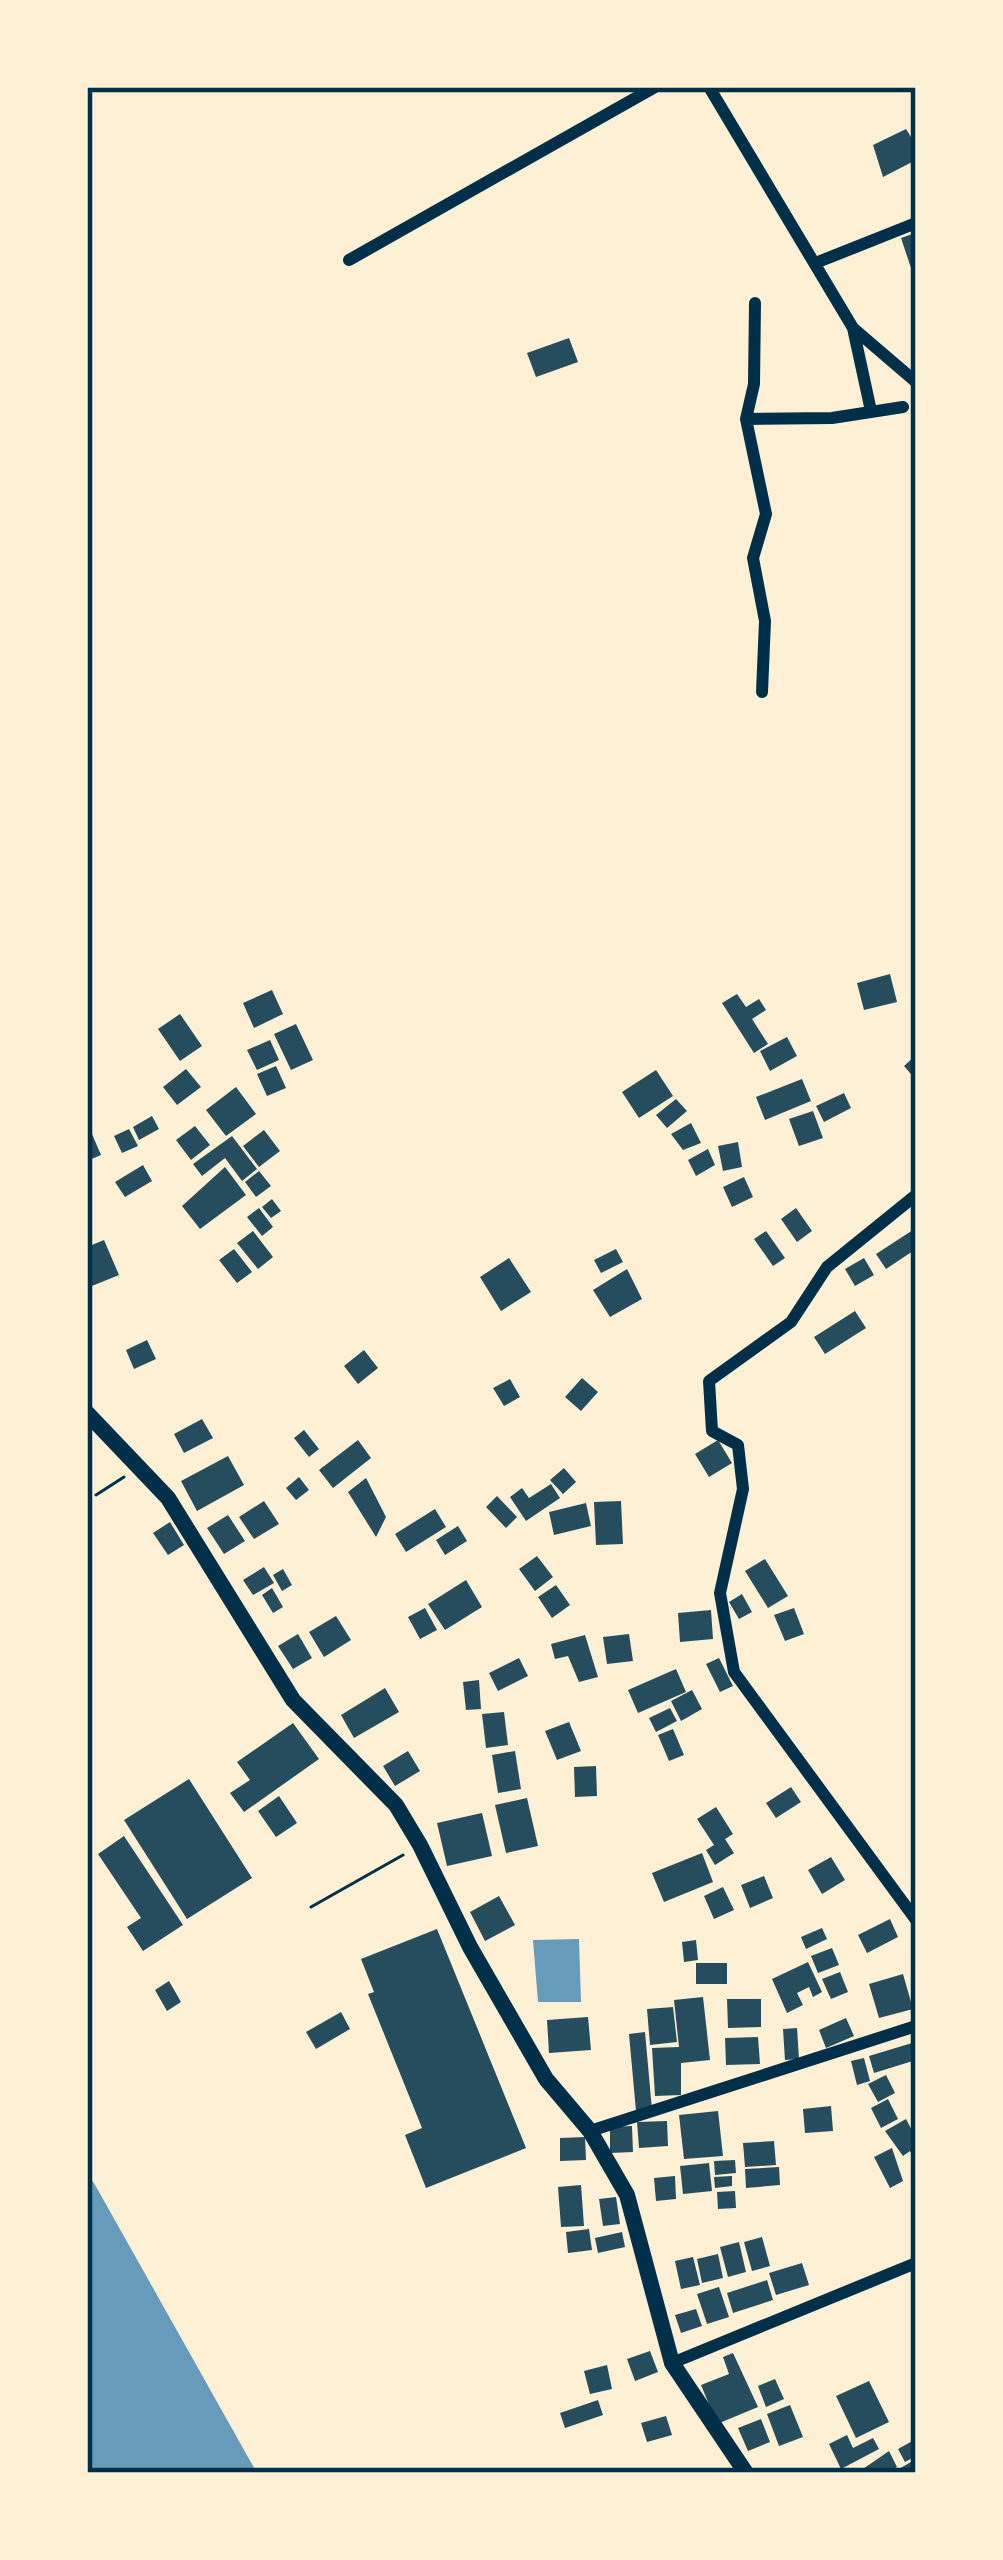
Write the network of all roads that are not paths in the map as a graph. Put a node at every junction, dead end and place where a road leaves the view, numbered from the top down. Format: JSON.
{"nodes":[{"id":1,"x":655,"y":87,"type":"edge"},
{"id":2,"x":709,"y":87,"type":"edge"},
{"id":3,"x":916,"y":223,"type":"edge"},
{"id":4,"x":349,"y":260,"type":"dead end"},
{"id":5,"x":818,"y":262,"type":"junction"},
{"id":6,"x":755,"y":303,"type":"dead end"},
{"id":7,"x":853,"y":328,"type":"junction"},
{"id":8,"x":916,"y":382,"type":"edge"},
{"id":9,"x":903,"y":407,"type":"dead end"},
{"id":10,"x":871,"y":411,"type":"junction"},
{"id":11,"x":746,"y":419,"type":"junction"},
{"id":12,"x":762,"y":692,"type":"dead end"},
{"id":13,"x":916,"y":1195,"type":"edge"},
{"id":14,"x":87,"y":1413,"type":"edge"},
{"id":15,"x":916,"y":1920,"type":"edge"},
{"id":16,"x":916,"y":2026,"type":"edge"},
{"id":17,"x":590,"y":2131,"type":"junction"},
{"id":18,"x":916,"y":2263,"type":"edge"},
{"id":19,"x":672,"y":2363,"type":"junction"},
{"id":20,"x":746,"y":2473,"type":"edge"}],
"edges":[{"from":1,"to":4,"type":"street"},
{"from":2,"to":5,"type":"street"},
{"from":3,"to":5,"type":"street"},
{"from":5,"to":7,"type":"street"},
{"from":6,"to":11,"type":"street"},
{"from":7,"to":8,"type":"street"},
{"from":7,"to":10,"type":"street"},
{"from":9,"to":10,"type":"street"},
{"from":10,"to":11,"type":"street"},
{"from":11,"to":12,"type":"street"},
{"from":13,"to":15,"type":"street"},
{"from":14,"to":17,"type":"main road"},
{"from":16,"to":17,"type":"street"},
{"from":17,"to":19,"type":"main road"},
{"from":18,"to":19,"type":"street"},
{"from":19,"to":20,"type":"main road"}]}
